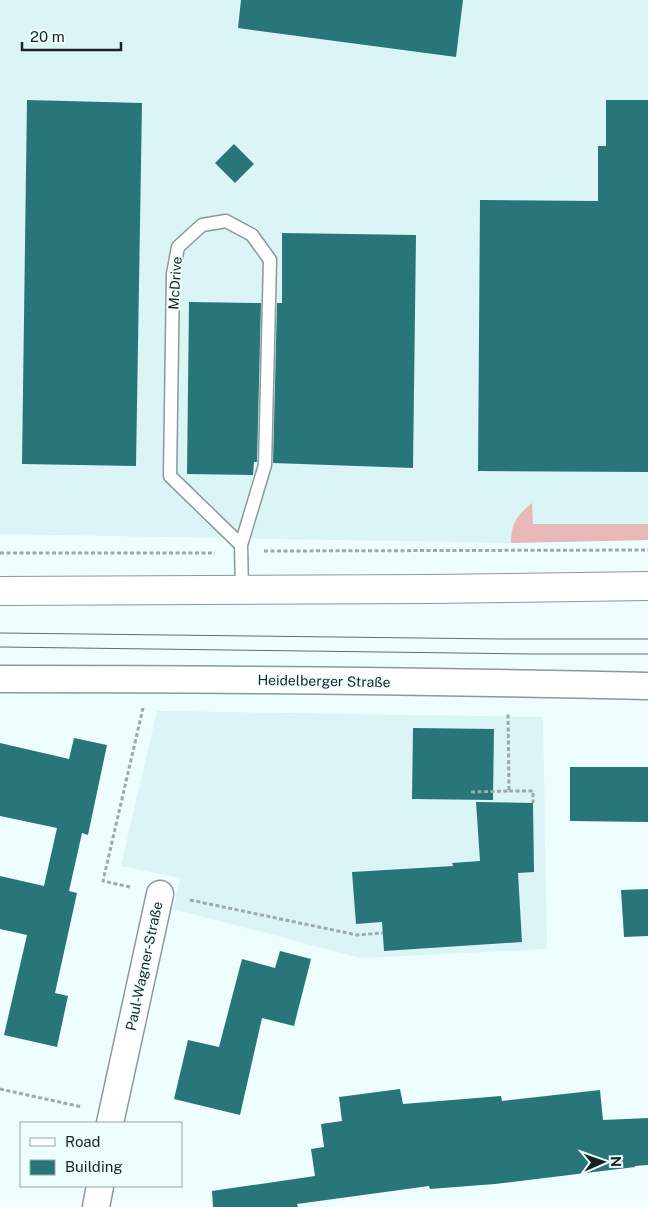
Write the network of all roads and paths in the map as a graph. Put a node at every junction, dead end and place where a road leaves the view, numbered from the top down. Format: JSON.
{"nodes":[{"id":1,"x":241,"y":548,"type":"junction"},
{"id":2,"x":648,"y":550,"type":"edge"},
{"id":3,"x":0,"y":553,"type":"edge"},
{"id":4,"x":648,"y":586,"type":"edge"},
{"id":5,"x":242,"y":590,"type":"junction"},
{"id":6,"x":0,"y":591,"type":"edge"},
{"id":7,"x":0,"y":679,"type":"edge"},
{"id":8,"x":151,"y":679,"type":"junction"},
{"id":9,"x":508,"y":683,"type":"junction"},
{"id":10,"x":648,"y":686,"type":"edge"},
{"id":11,"x":509,"y":791,"type":"junction"},
{"id":12,"x":471,"y":792,"type":"dead end"},
{"id":13,"x":533,"y":803,"type":"dead end"},
{"id":14,"x":160,"y":894,"type":"junction"},
{"id":15,"x":383,"y":933,"type":"dead end"},
{"id":16,"x":0,"y":1089,"type":"edge"},
{"id":17,"x":110,"y":1118,"type":"edge"},
{"id":18,"x":100,"y":1187,"type":"edge"},
{"id":19,"x":96,"y":1207,"type":"edge"}],
"edges":[{"from":1,"to":1,"type":"lane","name":"McDrive"},
{"from":1,"to":2,"type":"path"},
{"from":1,"to":3,"type":"path"},
{"from":1,"to":5,"type":"lane","name":"McDrive"},
{"from":4,"to":5,"type":"street"},
{"from":5,"to":6,"type":"street"},
{"from":7,"to":8,"type":"street","name":"Heidelberger Straße"},
{"from":8,"to":9,"type":"street","name":"Heidelberger Straße"},
{"from":8,"to":14,"type":"path","name":"Paul-Wagner-Straße"},
{"from":9,"to":10,"type":"street","name":"Heidelberger Straße"},
{"from":9,"to":11,"type":"path"},
{"from":11,"to":12,"type":"path"},
{"from":11,"to":13,"type":"path"},
{"from":14,"to":15,"type":"path"},
{"from":14,"to":17,"type":"street","name":"Paul-Wagner-Straße"},
{"from":16,"to":17,"type":"path"},
{"from":18,"to":19,"type":"street"}]}
